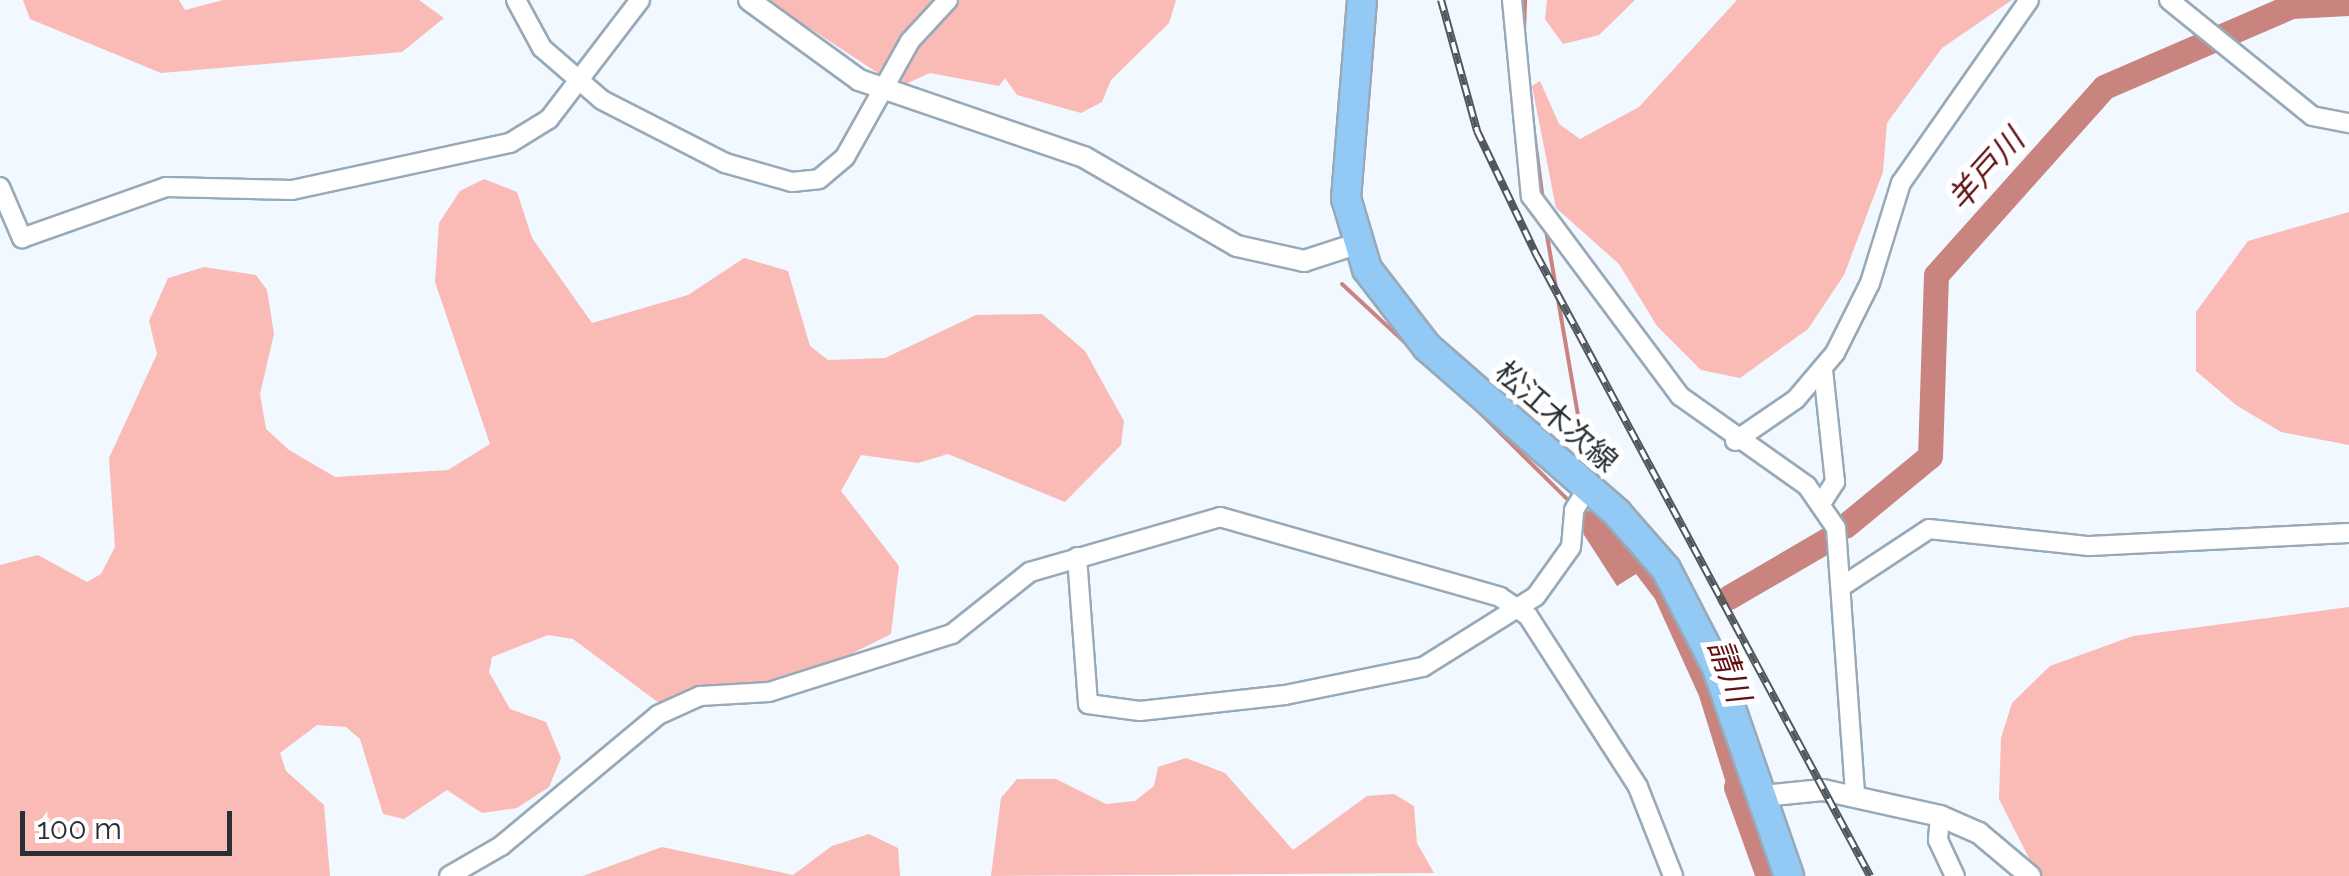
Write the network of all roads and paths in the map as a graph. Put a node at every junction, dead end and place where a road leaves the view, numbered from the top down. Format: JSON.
{"nodes":[{"id":1,"x":516,"y":0,"type":"edge"},
{"id":2,"x":640,"y":0,"type":"edge"},
{"id":3,"x":748,"y":0,"type":"edge"},
{"id":4,"x":948,"y":0,"type":"edge"},
{"id":5,"x":1362,"y":0,"type":"edge"},
{"id":6,"x":1512,"y":0,"type":"edge"},
{"id":7,"x":2029,"y":0,"type":"edge"},
{"id":8,"x":2170,"y":0,"type":"edge"},
{"id":9,"x":578,"y":83,"type":"junction"},
{"id":10,"x":888,"y":94,"type":"junction"},
{"id":11,"x":2349,"y":122,"type":"edge"},
{"id":12,"x":0,"y":187,"type":"edge"},
{"id":13,"x":1356,"y":244,"type":"junction"},
{"id":14,"x":1823,"y":370,"type":"junction"},
{"id":15,"x":1735,"y":441,"type":"junction"},
{"id":16,"x":1588,"y":488,"type":"junction"},
{"id":17,"x":1822,"y":502,"type":"junction"},
{"id":18,"x":2349,"y":533,"type":"edge"},
{"id":19,"x":1077,"y":557,"type":"junction"},
{"id":20,"x":1841,"y":587,"type":"junction"},
{"id":21,"x":1516,"y":607,"type":"junction"},
{"id":22,"x":1855,"y":795,"type":"junction"},
{"id":23,"x":1763,"y":796,"type":"junction"},
{"id":24,"x":1940,"y":816,"type":"junction"},
{"id":25,"x":449,"y":876,"type":"edge"},
{"id":26,"x":1674,"y":876,"type":"edge"},
{"id":27,"x":1789,"y":876,"type":"edge"},
{"id":28,"x":1954,"y":876,"type":"edge"},
{"id":29,"x":2030,"y":876,"type":"edge"}],
"edges":[{"from":1,"to":9,"type":"street"},
{"from":2,"to":9,"type":"street"},
{"from":3,"to":10,"type":"street"},
{"from":4,"to":10,"type":"street"},
{"from":5,"to":13,"type":"main road","name":"松江木次線"},
{"from":6,"to":15,"type":"street"},
{"from":7,"to":14,"type":"street"},
{"from":8,"to":11,"type":"street"},
{"from":9,"to":10,"type":"street"},
{"from":9,"to":12,"type":"street"},
{"from":10,"to":13,"type":"street"},
{"from":13,"to":16,"type":"main road","name":"松江木次線"},
{"from":14,"to":15,"type":"street"},
{"from":14,"to":17,"type":"street"},
{"from":15,"to":17,"type":"street"},
{"from":16,"to":21,"type":"street"},
{"from":16,"to":23,"type":"main road","name":"松江木次線"},
{"from":17,"to":20,"type":"street"},
{"from":18,"to":20,"type":"street"},
{"from":19,"to":21,"type":"street"},
{"from":19,"to":21,"type":"street"},
{"from":19,"to":25,"type":"street"},
{"from":20,"to":22,"type":"street"},
{"from":21,"to":26,"type":"street"},
{"from":22,"to":23,"type":"street"},
{"from":22,"to":24,"type":"street"},
{"from":23,"to":27,"type":"main road","name":"松江木次線"},
{"from":24,"to":28,"type":"street"},
{"from":24,"to":29,"type":"street"}]}
